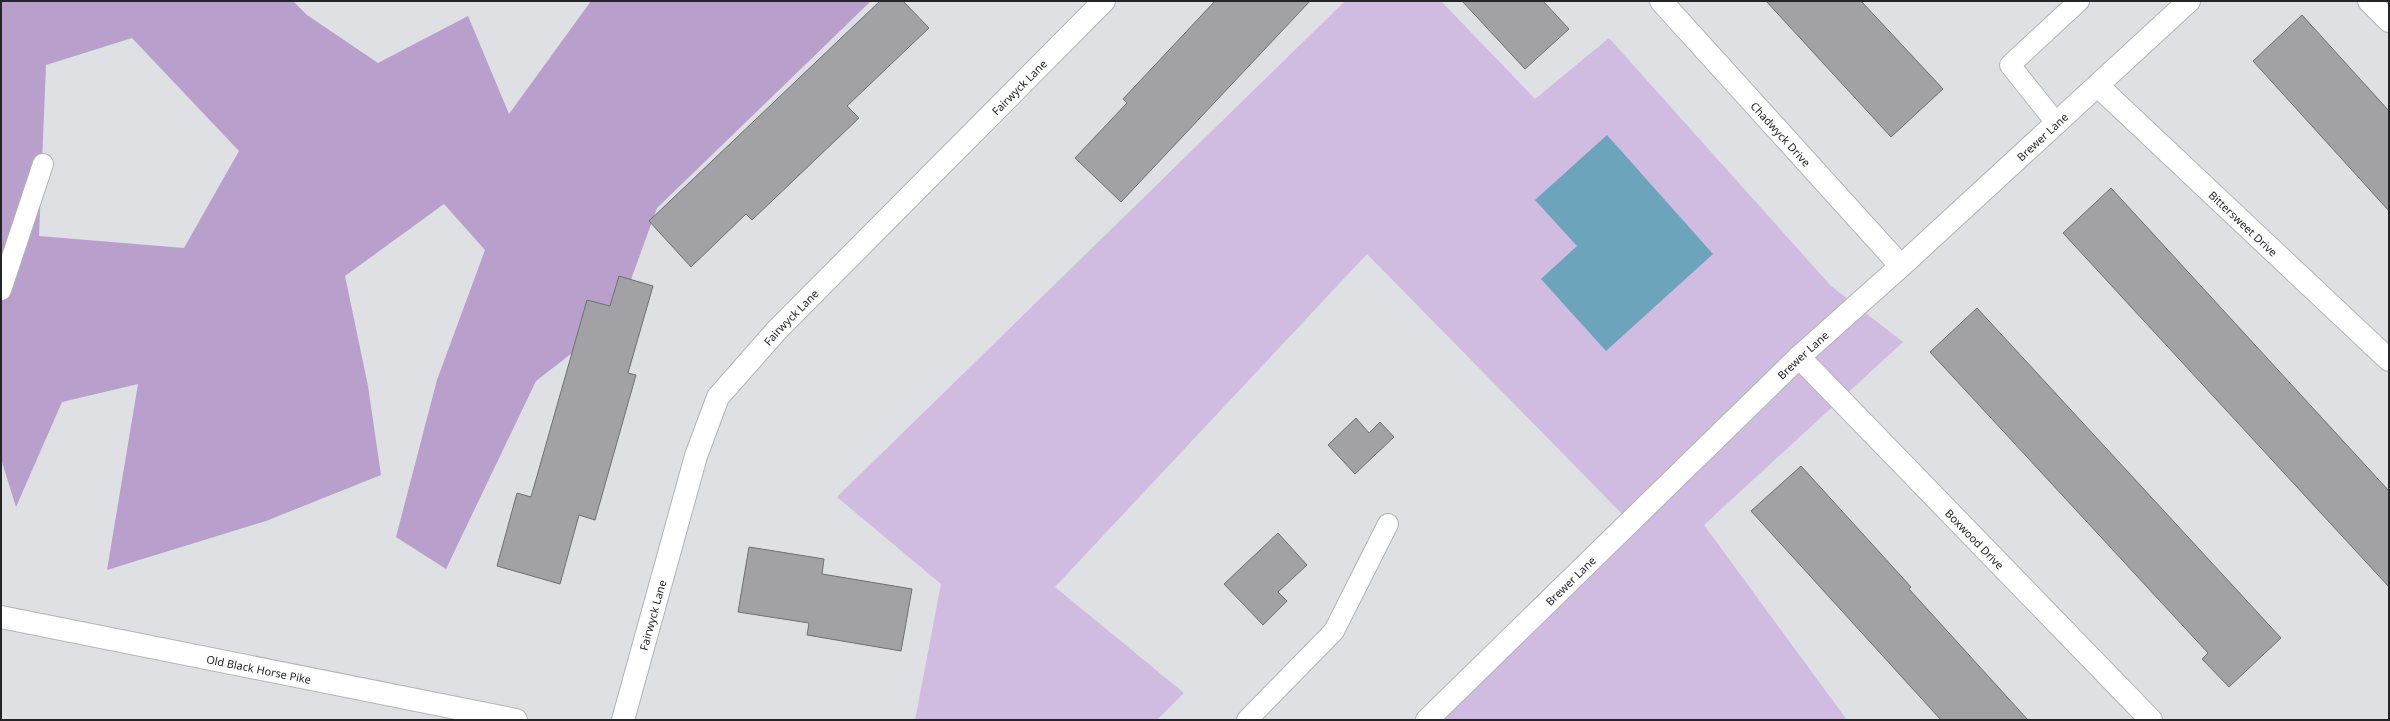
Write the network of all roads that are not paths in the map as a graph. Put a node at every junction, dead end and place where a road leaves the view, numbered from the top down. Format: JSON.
{"nodes":[{"id":1,"x":1104,"y":1,"type":"edge"},
{"id":2,"x":1662,"y":1,"type":"edge"},
{"id":3,"x":2079,"y":1,"type":"edge"},
{"id":4,"x":2189,"y":1,"type":"edge"},
{"id":5,"x":2369,"y":1,"type":"edge"},
{"id":6,"x":2389,"y":21,"type":"edge"},
{"id":7,"x":2098,"y":86,"type":"junction"},
{"id":8,"x":2056,"y":124,"type":"junction"},
{"id":9,"x":43,"y":164,"type":"dead end"},
{"id":10,"x":1901,"y":266,"type":"junction"},
{"id":11,"x":1,"y":290,"type":"edge"},
{"id":12,"x":1799,"y":357,"type":"junction"},
{"id":13,"x":2389,"y":360,"type":"edge"},
{"id":14,"x":1388,"y":524,"type":"dead end"},
{"id":15,"x":1,"y":617,"type":"edge"},
{"id":16,"x":516,"y":720,"type":"edge"},
{"id":17,"x":623,"y":720,"type":"edge"},
{"id":18,"x":1247,"y":720,"type":"edge"},
{"id":19,"x":1427,"y":720,"type":"edge"},
{"id":20,"x":2151,"y":720,"type":"edge"}],
"edges":[{"from":1,"to":17,"type":"street","name":"Fairwyck Lane"},
{"from":2,"to":10,"type":"street","name":"Chadwyck Drive"},
{"from":3,"to":8,"type":"lane"},
{"from":4,"to":7,"type":"street","name":"Brewer Lane"},
{"from":5,"to":6,"type":"street"},
{"from":7,"to":8,"type":"street","name":"Brewer Lane"},
{"from":7,"to":13,"type":"street","name":"Bittersweet Drive"},
{"from":8,"to":10,"type":"street","name":"Brewer Lane"},
{"from":9,"to":11,"type":"lane"},
{"from":10,"to":12,"type":"street","name":"Brewer Lane"},
{"from":12,"to":19,"type":"street","name":"Brewer Lane"},
{"from":12,"to":20,"type":"street","name":"Boxwood Drive"},
{"from":14,"to":18,"type":"lane"},
{"from":15,"to":16,"type":"street","name":"Old Black Horse Pike"}]}
